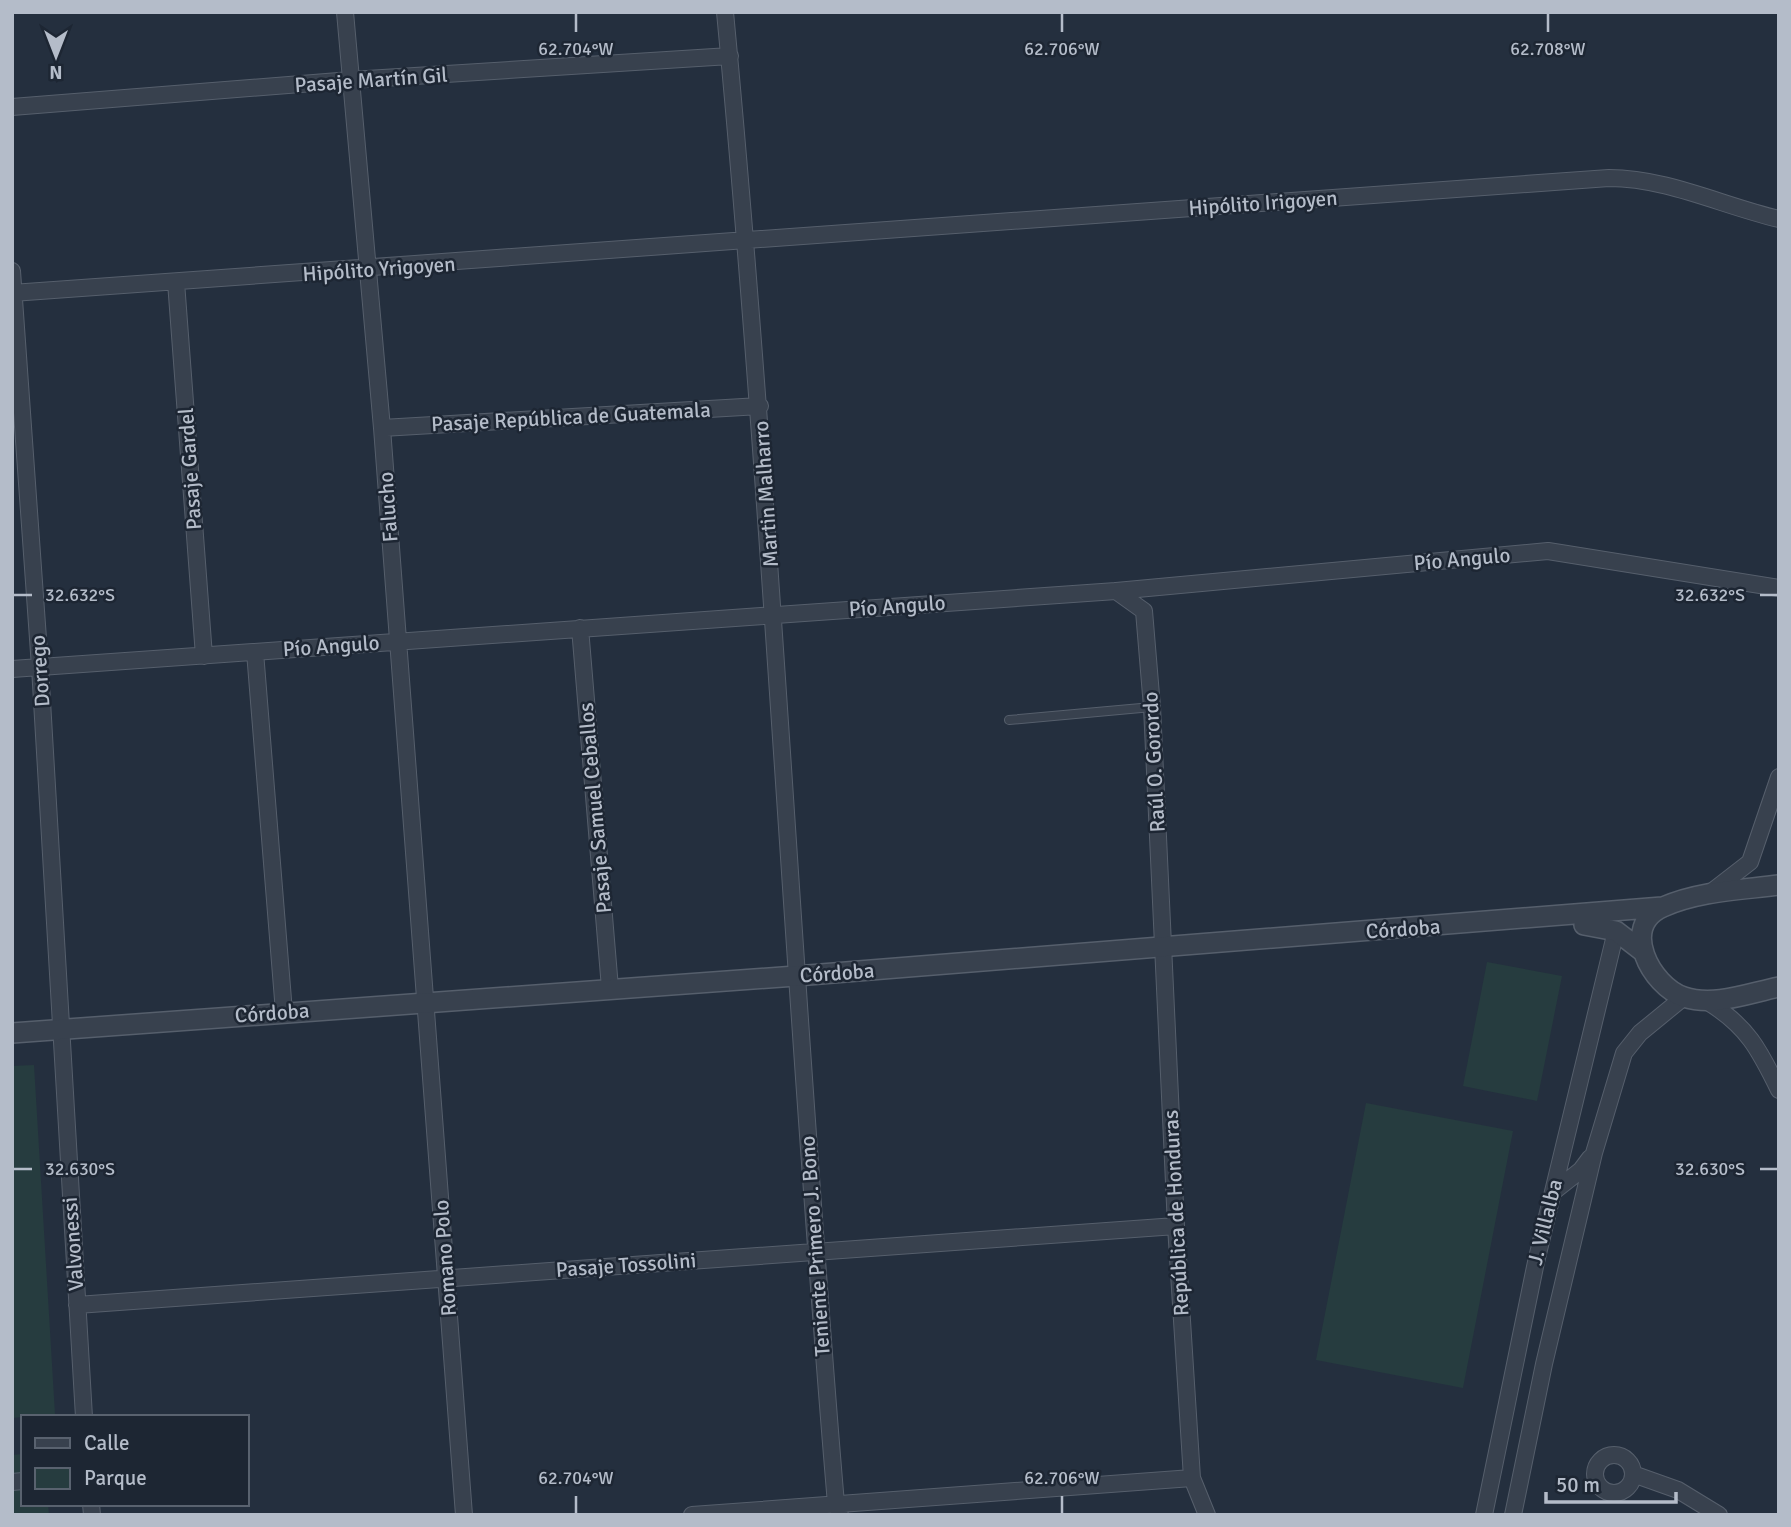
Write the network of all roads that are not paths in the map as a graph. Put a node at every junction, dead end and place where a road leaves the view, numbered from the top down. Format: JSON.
{"nodes":[{"id":1,"x":345,"y":12,"type":"edge"},
{"id":2,"x":726,"y":12,"type":"edge"},
{"id":3,"x":730,"y":56,"type":"junction"},
{"id":4,"x":351,"y":80,"type":"junction"},
{"id":5,"x":12,"y":107,"type":"edge"},
{"id":6,"x":1777,"y":219,"type":"edge"},
{"id":7,"x":746,"y":240,"type":"junction"},
{"id":8,"x":369,"y":270,"type":"junction"},
{"id":9,"x":12,"y":271,"type":"edge"},
{"id":10,"x":176,"y":282,"type":"junction"},
{"id":11,"x":13,"y":293,"type":"edge"},
{"id":12,"x":760,"y":406,"type":"junction"},
{"id":13,"x":382,"y":428,"type":"junction"},
{"id":14,"x":1779,"y":588,"type":"edge"},
{"id":15,"x":1116,"y":591,"type":"junction"},
{"id":16,"x":774,"y":614,"type":"junction"},
{"id":17,"x":580,"y":628,"type":"junction"},
{"id":18,"x":398,"y":641,"type":"junction"},
{"id":19,"x":255,"y":652,"type":"junction"},
{"id":20,"x":204,"y":656,"type":"junction"},
{"id":21,"x":40,"y":667,"type":"junction"},
{"id":22,"x":12,"y":669,"type":"edge"},
{"id":23,"x":1152,"y":707,"type":"junction"},
{"id":24,"x":1009,"y":720,"type":"dead end"},
{"id":25,"x":1779,"y":777,"type":"edge"},
{"id":26,"x":1779,"y":885,"type":"edge"},
{"id":27,"x":1709,"y":894,"type":"junction"},
{"id":28,"x":1662,"y":907,"type":"junction"},
{"id":29,"x":1616,"y":931,"type":"junction"},
{"id":30,"x":1642,"y":951,"type":"junction"},
{"id":31,"x":1163,"y":954,"type":"junction"},
{"id":32,"x":796,"y":981,"type":"junction"},
{"id":33,"x":1779,"y":987,"type":"edge"},
{"id":34,"x":610,"y":988,"type":"junction"},
{"id":35,"x":1684,"y":997,"type":"junction"},
{"id":36,"x":1707,"y":1002,"type":"junction"},
{"id":37,"x":427,"y":1008,"type":"junction"},
{"id":38,"x":284,"y":1012,"type":"junction"},
{"id":39,"x":12,"y":1033,"type":"edge"},
{"id":40,"x":60,"y":1036,"type":"junction"},
{"id":41,"x":12,"y":1046,"type":"edge"},
{"id":42,"x":1779,"y":1090,"type":"edge"},
{"id":43,"x":1594,"y":1153,"type":"junction"},
{"id":44,"x":1553,"y":1192,"type":"junction"},
{"id":45,"x":1176,"y":1226,"type":"junction"},
{"id":46,"x":815,"y":1252,"type":"junction"},
{"id":47,"x":447,"y":1278,"type":"junction"},
{"id":48,"x":77,"y":1305,"type":"junction"},
{"id":49,"x":84,"y":1415,"type":"edge"},
{"id":50,"x":1633,"y":1474,"type":"dead end"},
{"id":51,"x":1192,"y":1478,"type":"junction"},
{"id":52,"x":838,"y":1509,"type":"edge"},
{"id":53,"x":464,"y":1515,"type":"edge"},
{"id":54,"x":692,"y":1515,"type":"edge"},
{"id":55,"x":1207,"y":1515,"type":"edge"},
{"id":56,"x":1484,"y":1515,"type":"edge"},
{"id":57,"x":1513,"y":1515,"type":"edge"},
{"id":58,"x":1719,"y":1515,"type":"edge"}],
"edges":[{"from":1,"to":4,"type":"street","name":"Falucho"},
{"from":2,"to":3,"type":"street","name":"Martin Malharro"},
{"from":3,"to":4,"type":"street","name":"Pasaje Martín Gil"},
{"from":3,"to":7,"type":"street","name":"Martin Malharro"},
{"from":4,"to":5,"type":"street","name":"Pasaje Martín Gil"},
{"from":4,"to":8,"type":"street","name":"Falucho"},
{"from":6,"to":7,"type":"street","name":"Hipólito Irigoyen"},
{"from":7,"to":8,"type":"street","name":"Hipólito Yrigoyen"},
{"from":7,"to":12,"type":"street","name":"Martin Malharro"},
{"from":8,"to":10,"type":"street","name":"Hipólito Yrigoyen"},
{"from":8,"to":13,"type":"street","name":"Falucho"},
{"from":9,"to":11,"type":"street","name":"Dorrego"},
{"from":10,"to":11,"type":"street","name":"Hipólito Yrigoyen"},
{"from":10,"to":20,"type":"street","name":"Pasaje Gardel"},
{"from":11,"to":21,"type":"street","name":"Dorrego"},
{"from":12,"to":13,"type":"street","name":"Pasaje República de Guatemala"},
{"from":12,"to":16,"type":"street","name":"Martin Malharro"},
{"from":13,"to":18,"type":"street","name":"Falucho"},
{"from":14,"to":15,"type":"street","name":"Pío Angulo"},
{"from":15,"to":16,"type":"street","name":"Pío Angulo"},
{"from":15,"to":23,"type":"street","name":"Raúl O. Gorordo"},
{"from":16,"to":17,"type":"street","name":"Pío Angulo"},
{"from":16,"to":32,"type":"street","name":"Martin Malharro"},
{"from":17,"to":18,"type":"street","name":"Pío Angulo"},
{"from":17,"to":34,"type":"street","name":"Pasaje Samuel Ceballos"},
{"from":18,"to":19,"type":"street","name":"Pío Angulo"},
{"from":18,"to":37,"type":"street","name":"Falucho"},
{"from":19,"to":20,"type":"street","name":"Pío Angulo"},
{"from":19,"to":38,"type":"street"},
{"from":20,"to":21,"type":"street","name":"Pío Angulo"},
{"from":21,"to":22,"type":"street","name":"Pío Angulo"},
{"from":21,"to":40,"type":"street","name":"Dorrego"},
{"from":23,"to":24,"type":"lane"},
{"from":23,"to":31,"type":"street","name":"Raúl O. Gorordo"},
{"from":25,"to":27,"type":"street"},
{"from":26,"to":27,"type":"street","name":"Córdoba"},
{"from":27,"to":28,"type":"street","name":"Córdoba"},
{"from":28,"to":30,"type":"street"},
{"from":28,"to":31,"type":"street","name":"Córdoba"},
{"from":29,"to":30,"type":"street","name":"Córdoba"},
{"from":29,"to":31,"type":"street","name":"Córdoba"},
{"from":29,"to":44,"type":"street","name":"J. Villalba"},
{"from":30,"to":35,"type":"street"},
{"from":31,"to":32,"type":"street","name":"Córdoba"},
{"from":31,"to":45,"type":"street","name":"República de Honduras"},
{"from":32,"to":34,"type":"street","name":"Córdoba"},
{"from":32,"to":37,"type":"street","name":"Córdoba"},
{"from":32,"to":46,"type":"street","name":"Teniente Primero J. Bono"},
{"from":33,"to":36,"type":"street"},
{"from":34,"to":37,"type":"street","name":"Córdoba"},
{"from":35,"to":36,"type":"street"},
{"from":35,"to":43,"type":"street","name":"J. Villalba"},
{"from":36,"to":42,"type":"street"},
{"from":37,"to":38,"type":"street","name":"Córdoba"},
{"from":37,"to":40,"type":"street","name":"Córdoba"},
{"from":37,"to":47,"type":"street","name":"Romano Polo"},
{"from":38,"to":40,"type":"street","name":"Córdoba"},
{"from":39,"to":40,"type":"street","name":"Córdoba"},
{"from":40,"to":41,"type":"street","name":"Córdoba"},
{"from":40,"to":48,"type":"street","name":"Valvonessi"},
{"from":43,"to":44,"type":"street"},
{"from":43,"to":57,"type":"street","name":"J. Villalba"},
{"from":44,"to":56,"type":"street","name":"J. Villalba"},
{"from":45,"to":46,"type":"street","name":"Pasaje Tossolini"},
{"from":45,"to":51,"type":"street","name":"República de Honduras"},
{"from":46,"to":47,"type":"street","name":"Pasaje Tossolini"},
{"from":46,"to":52,"type":"street","name":"Teniente Primero J. Bono"},
{"from":47,"to":48,"type":"street","name":"Pasaje Tossolini"},
{"from":47,"to":53,"type":"street","name":"Romano Polo"},
{"from":48,"to":49,"type":"street","name":"Valvonessi"},
{"from":50,"to":58,"type":"street"},
{"from":51,"to":52,"type":"street"},
{"from":51,"to":55,"type":"street","name":"República de Honduras"},
{"from":52,"to":54,"type":"street"}]}
